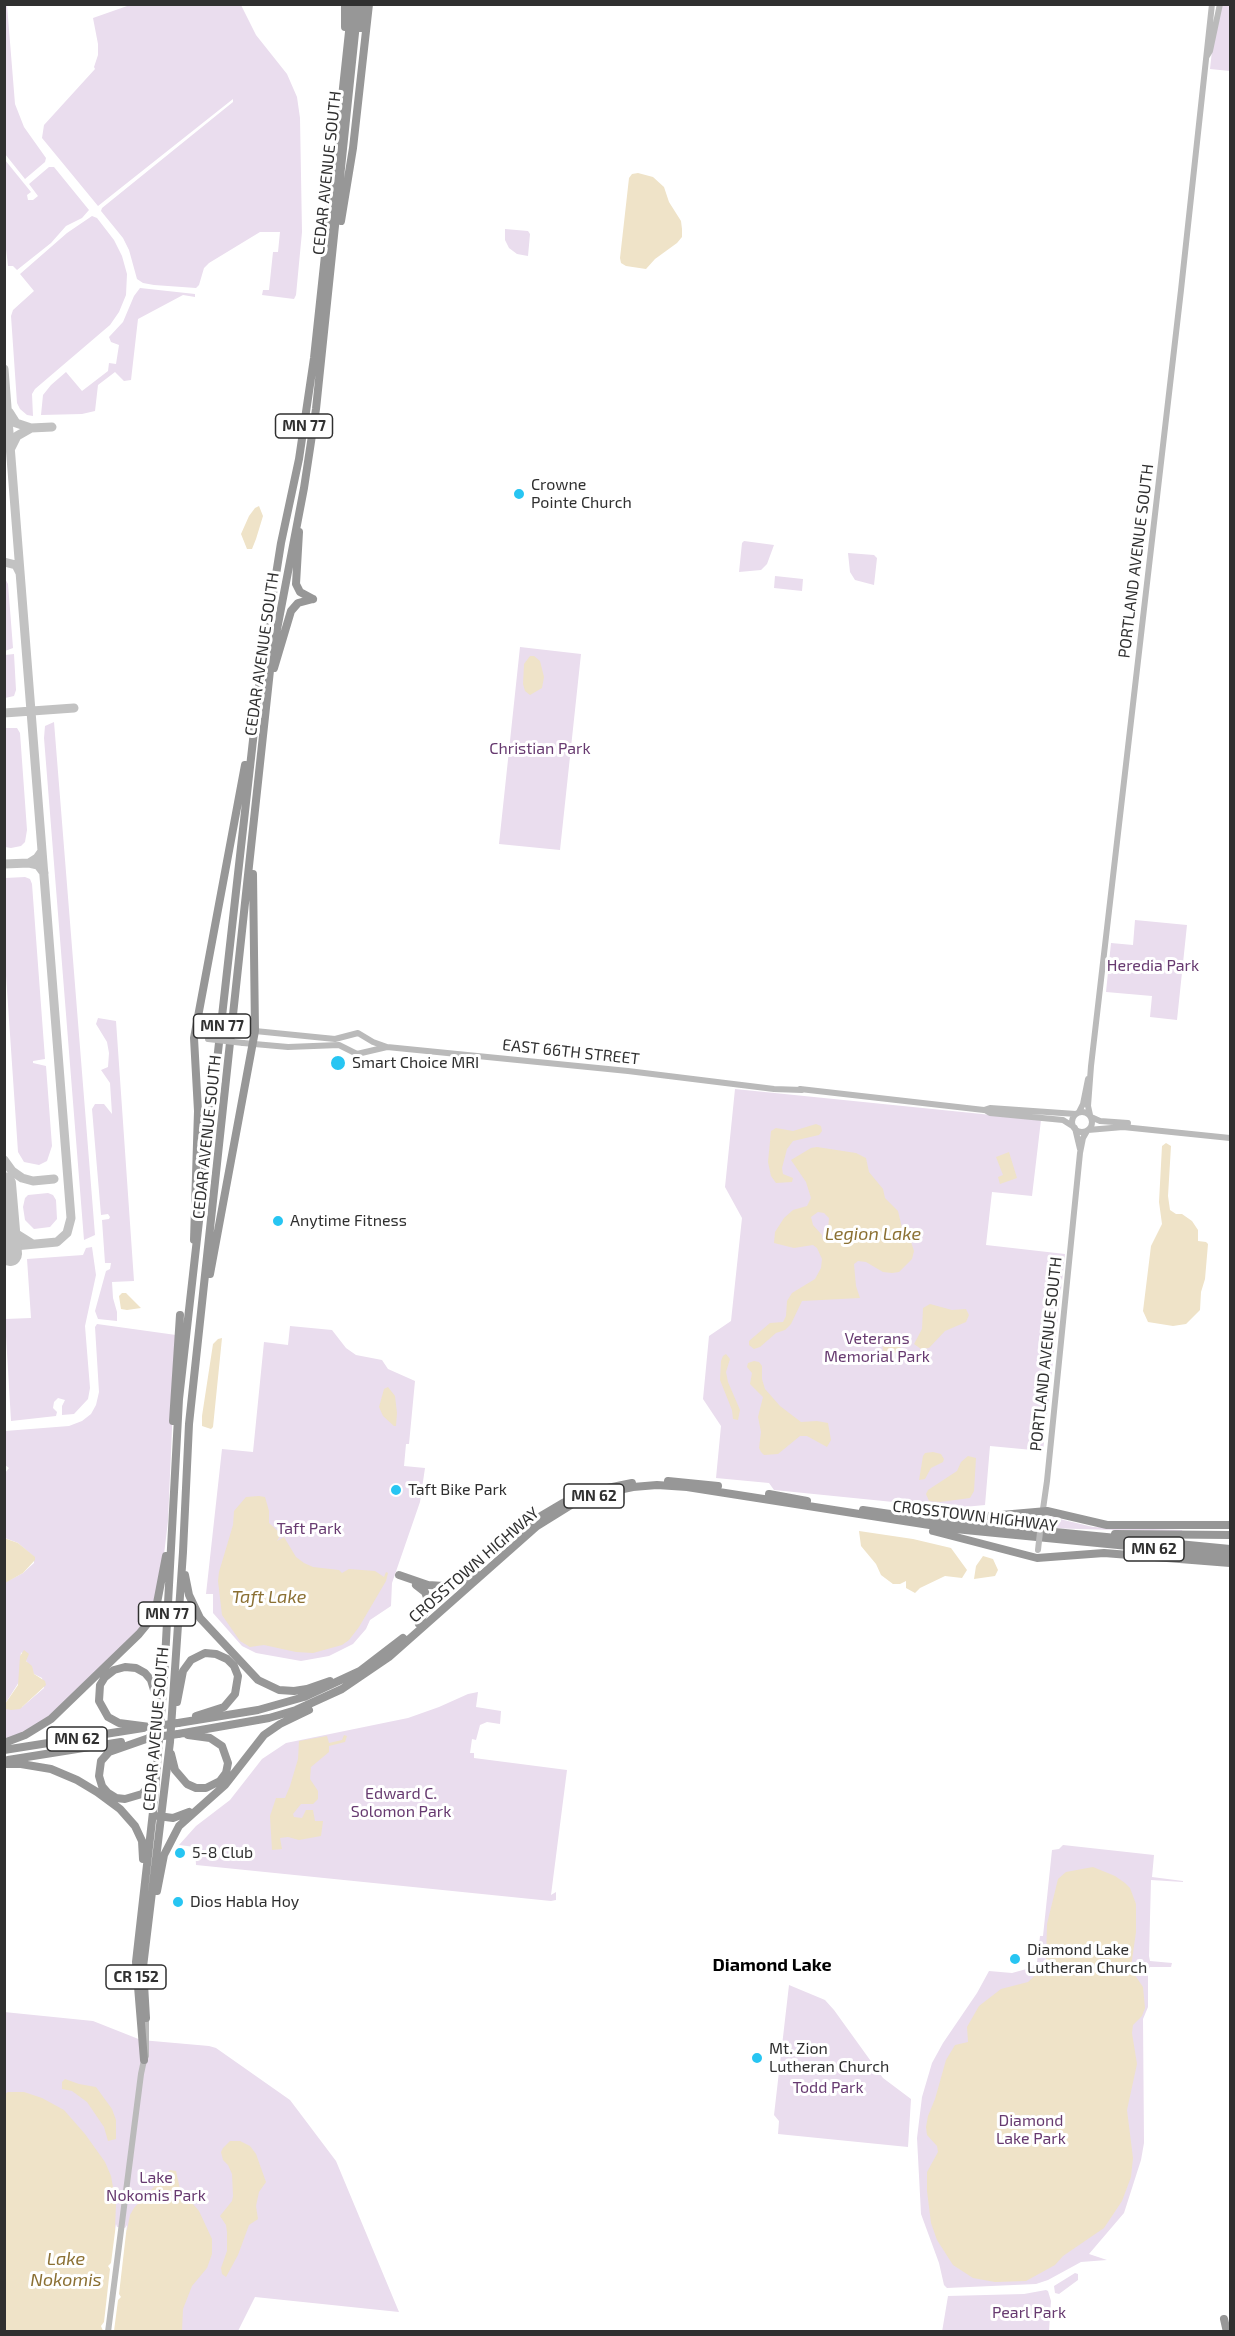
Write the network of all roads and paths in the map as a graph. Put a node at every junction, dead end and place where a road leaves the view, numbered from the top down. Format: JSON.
{"nodes":[{"id":1,"x":345,"y":4,"type":"edge"},
{"id":2,"x":352,"y":4,"type":"edge"},
{"id":3,"x":358,"y":4,"type":"edge"},
{"id":4,"x":364,"y":4,"type":"edge"},
{"id":5,"x":369,"y":4,"type":"edge"},
{"id":6,"x":1212,"y":4,"type":"edge"},
{"id":7,"x":1220,"y":4,"type":"edge"},
{"id":8,"x":1207,"y":56,"type":"junction"},
{"id":9,"x":344,"y":70,"type":"junction"},
{"id":10,"x":348,"y":94,"type":"junction"},
{"id":11,"x":334,"y":245,"type":"junction"},
{"id":12,"x":304,"y":489,"type":"junction"},
{"id":13,"x":269,"y":687,"type":"junction"},
{"id":14,"x":255,"y":722,"type":"junction"},
{"id":15,"x":255,"y":810,"type":"junction"},
{"id":16,"x":196,"y":1025,"type":"junction"},
{"id":17,"x":255,"y":1031,"type":"junction"},
{"id":18,"x":351,"y":1036,"type":"junction"},
{"id":19,"x":194,"y":1038,"type":"junction"},
{"id":20,"x":368,"y":1040,"type":"junction"},
{"id":21,"x":254,"y":1044,"type":"junction"},
{"id":22,"x":387,"y":1047,"type":"junction"},
{"id":23,"x":349,"y":1049,"type":"junction"},
{"id":24,"x":365,"y":1052,"type":"junction"},
{"id":25,"x":1091,"y":1070,"type":"junction"},
{"id":26,"x":984,"y":1110,"type":"junction"},
{"id":27,"x":1077,"y":1113,"type":"junction"},
{"id":28,"x":1091,"y":1116,"type":"junction"},
{"id":29,"x":1074,"y":1128,"type":"junction"},
{"id":30,"x":1087,"y":1130,"type":"junction"},
{"id":31,"x":1230,"y":1136,"type":"edge"},
{"id":32,"x":1080,"y":1152,"type":"junction"},
{"id":33,"x":180,"y":1315,"type":"dead end"},
{"id":34,"x":188,"y":1330,"type":"junction"},
{"id":35,"x":200,"y":1332,"type":"junction"},
{"id":36,"x":174,"y":1481,"type":"junction"},
{"id":37,"x":173,"y":1506,"type":"junction"},
{"id":38,"x":1041,"y":1511,"type":"junction"},
{"id":39,"x":931,"y":1520,"type":"junction"},
{"id":40,"x":893,"y":1521,"type":"junction"},
{"id":41,"x":1230,"y":1525,"type":"edge"},
{"id":42,"x":1152,"y":1526,"type":"junction"},
{"id":43,"x":1230,"y":1530,"type":"edge"},
{"id":44,"x":1079,"y":1534,"type":"junction"},
{"id":45,"x":1230,"y":1534,"type":"edge"},
{"id":46,"x":1230,"y":1549,"type":"edge"},
{"id":47,"x":183,"y":1552,"type":"junction"},
{"id":48,"x":1037,"y":1554,"type":"junction"},
{"id":49,"x":1230,"y":1556,"type":"edge"},
{"id":50,"x":1230,"y":1563,"type":"edge"},
{"id":51,"x":476,"y":1573,"type":"junction"},
{"id":52,"x":419,"y":1624,"type":"junction"},
{"id":53,"x":385,"y":1653,"type":"junction"},
{"id":54,"x":356,"y":1681,"type":"junction"},
{"id":55,"x":174,"y":1722,"type":"junction"},
{"id":56,"x":160,"y":1723,"type":"junction"},
{"id":57,"x":150,"y":1727,"type":"junction"},
{"id":58,"x":178,"y":1734,"type":"junction"},
{"id":59,"x":149,"y":1738,"type":"junction"},
{"id":60,"x":170,"y":1742,"type":"junction"},
{"id":61,"x":4,"y":1743,"type":"edge"},
{"id":62,"x":4,"y":1750,"type":"edge"},
{"id":63,"x":157,"y":1756,"type":"junction"},
{"id":64,"x":4,"y":1762,"type":"edge"},
{"id":65,"x":205,"y":1802,"type":"junction"},
{"id":66,"x":153,"y":1803,"type":"junction"},
{"id":67,"x":161,"y":1818,"type":"junction"},
{"id":68,"x":144,"y":1884,"type":"junction"},
{"id":69,"x":147,"y":1933,"type":"junction"},
{"id":70,"x":146,"y":2020,"type":"joint"},
{"id":71,"x":144,"y":2060,"type":"junction"},
{"id":72,"x":1224,"y":2319,"type":"dead end"},
{"id":73,"x":108,"y":2331,"type":"edge"},
{"id":74,"x":1227,"y":2331,"type":"edge"}],
"edges":[{"from":1,"to":9,"type":"highway"},
{"from":2,"to":9,"type":"highway","name":"CEDAR AVENUE SOUTH","number":"MN 77"},
{"from":3,"to":10,"type":"highway","name":"CEDAR AVENUE SOUTH","number":"MN 77"},
{"from":4,"to":10,"type":"highway"},
{"from":5,"to":11,"type":"highway"},
{"from":6,"to":8,"type":"main road","name":"PORTLAND AVENUE SOUTH"},
{"from":7,"to":8,"type":"main road","name":"PORTLAND AVENUE SOUTH"},
{"from":8,"to":25,"type":"main road","name":"PORTLAND AVENUE SOUTH"},
{"from":9,"to":14,"type":"highway","name":"CEDAR AVENUE SOUTH","number":"MN 77"},
{"from":10,"to":11,"type":"highway","name":"CEDAR AVENUE SOUTH","number":"MN 77"},
{"from":11,"to":12,"type":"highway","name":"CEDAR AVENUE SOUTH","number":"MN 77"},
{"from":12,"to":13,"type":"highway","name":"CEDAR AVENUE SOUTH","number":"MN 77"},
{"from":12,"to":13,"type":"highway"},
{"from":13,"to":15,"type":"highway","name":"CEDAR AVENUE SOUTH","number":"MN 77"},
{"from":14,"to":16,"type":"highway"},
{"from":14,"to":34,"type":"highway","name":"CEDAR AVENUE SOUTH","number":"MN 77"},
{"from":15,"to":17,"type":"highway"},
{"from":15,"to":35,"type":"highway","name":"CEDAR AVENUE SOUTH","number":"MN 77"},
{"from":16,"to":17,"type":"main road","bridge":true},
{"from":16,"to":19,"type":"highway"},
{"from":17,"to":18,"type":"main road"},
{"from":17,"to":21,"type":"highway"},
{"from":18,"to":20,"type":"main road"},
{"from":18,"to":23,"type":"main road"},
{"from":19,"to":21,"type":"main road","bridge":true},
{"from":19,"to":34,"type":"highway"},
{"from":20,"to":22,"type":"main road","name":"EAST 66TH STREET"},
{"from":20,"to":24,"type":"main road"},
{"from":21,"to":23,"type":"main road"},
{"from":21,"to":35,"type":"highway"},
{"from":22,"to":24,"type":"main road","name":"EAST 66TH STREET"},
{"from":22,"to":26,"type":"main road","name":"EAST 66TH STREET"},
{"from":23,"to":24,"type":"main road"},
{"from":25,"to":27,"type":"main road","name":"PORTLAND AVENUE SOUTH"},
{"from":25,"to":28,"type":"main road","name":"PORTLAND AVENUE SOUTH"},
{"from":26,"to":27,"type":"main road","name":"EAST 66TH STREET"},
{"from":26,"to":29,"type":"main road","name":"EAST 66TH STREET"},
{"from":27,"to":28,"type":"main road"},
{"from":27,"to":29,"type":"main road"},
{"from":28,"to":30,"type":"main road"},
{"from":28,"to":31,"type":"main road"},
{"from":29,"to":30,"type":"main road"},
{"from":29,"to":32,"type":"main road","name":"PORTLAND AVENUE SOUTH"},
{"from":30,"to":31,"type":"main road"},
{"from":30,"to":32,"type":"main road","name":"PORTLAND AVENUE SOUTH"},
{"from":32,"to":38,"type":"main road","name":"PORTLAND AVENUE SOUTH"},
{"from":33,"to":36,"type":"highway"},
{"from":34,"to":36,"type":"highway","name":"CEDAR AVENUE SOUTH","number":"MN 77"},
{"from":35,"to":47,"type":"highway","name":"CEDAR AVENUE SOUTH","number":"MN 77"},
{"from":36,"to":37,"type":"highway","name":"CEDAR AVENUE SOUTH","number":"MN 77"},
{"from":37,"to":56,"type":"highway","name":"CEDAR AVENUE SOUTH","number":"MN 77"},
{"from":37,"to":61,"type":"highway"},
{"from":38,"to":39,"type":"highway"},
{"from":38,"to":42,"type":"highway"},
{"from":38,"to":48,"type":"main road","name":"PORTLAND AVENUE SOUTH","bridge":true},
{"from":39,"to":44,"type":"highway","name":"CROSSTOWN HIGHWAY","number":"MN 62"},
{"from":39,"to":51,"type":"highway","name":"CROSSTOWN HIGHWAY","number":"MN 62"},
{"from":40,"to":48,"type":"highway"},
{"from":40,"to":49,"type":"highway","name":"CROSSTOWN HIGHWAY","number":"MN 62"},
{"from":40,"to":54,"type":"highway","name":"CROSSTOWN HIGHWAY","number":"MN 62"},
{"from":41,"to":42,"type":"highway"},
{"from":42,"to":43,"type":"highway"},
{"from":44,"to":45,"type":"highway"},
{"from":44,"to":46,"type":"highway","name":"CROSSTOWN HIGHWAY","number":"MN 62"},
{"from":47,"to":53,"type":"highway"},
{"from":47,"to":55,"type":"highway","name":"CEDAR AVENUE SOUTH","number":"MN 77"},
{"from":48,"to":50,"type":"highway"},
{"from":51,"to":52,"type":"highway","name":"CROSSTOWN HIGHWAY","number":"MN 62"},
{"from":51,"to":52,"type":"highway"},
{"from":52,"to":53,"type":"highway","name":"CROSSTOWN HIGHWAY","number":"MN 62"},
{"from":53,"to":55,"type":"highway","name":"CROSSTOWN HIGHWAY","number":"MN 62"},
{"from":54,"to":58,"type":"highway","name":"CROSSTOWN HIGHWAY","number":"MN 62"},
{"from":54,"to":65,"type":"highway"},
{"from":55,"to":55,"type":"highway"},
{"from":55,"to":57,"type":"highway","name":"CROSSTOWN HIGHWAY","number":"MN 62","bridge":true},
{"from":55,"to":60,"type":"highway","name":"CEDAR AVENUE SOUTH","number":"CR 152"},
{"from":56,"to":57,"type":"highway"},
{"from":56,"to":63,"type":"highway","name":"CEDAR AVENUE SOUTH","number":"CR 152"},
{"from":57,"to":62,"type":"highway","name":"CROSSTOWN HIGHWAY","number":"MN 62"},
{"from":58,"to":59,"type":"highway","name":"CROSSTOWN HIGHWAY","number":"MN 62","bridge":true},
{"from":58,"to":60,"type":"highway"},
{"from":59,"to":63,"type":"highway"},
{"from":59,"to":64,"type":"highway","name":"CROSSTOWN HIGHWAY","number":"MN 62"},
{"from":60,"to":67,"type":"highway","name":"CEDAR AVENUE SOUTH","number":"CR 152"},
{"from":63,"to":66,"type":"highway","name":"CEDAR AVENUE SOUTH","number":"CR 152"},
{"from":64,"to":68,"type":"highway"},
{"from":65,"to":67,"type":"highway"},
{"from":65,"to":69,"type":"highway"},
{"from":66,"to":67,"type":"highway"},
{"from":66,"to":68,"type":"highway","name":"CEDAR AVENUE SOUTH","number":"CR 152"},
{"from":67,"to":69,"type":"highway","name":"CEDAR AVENUE SOUTH","number":"CR 152"},
{"from":68,"to":71,"type":"highway","name":"CEDAR AVENUE SOUTH","number":"CR 152"},
{"from":69,"to":70,"type":"highway","name":"CEDAR AVENUE SOUTH","number":"CR 152"},
{"from":70,"to":71,"type":"main road","name":"CEDAR AVENUE SOUTH","number":"CR 152"},
{"from":71,"to":73,"type":"main road","name":"CEDAR AVENUE SOUTH","number":"CR 152"},
{"from":72,"to":74,"type":"highway"}]}
